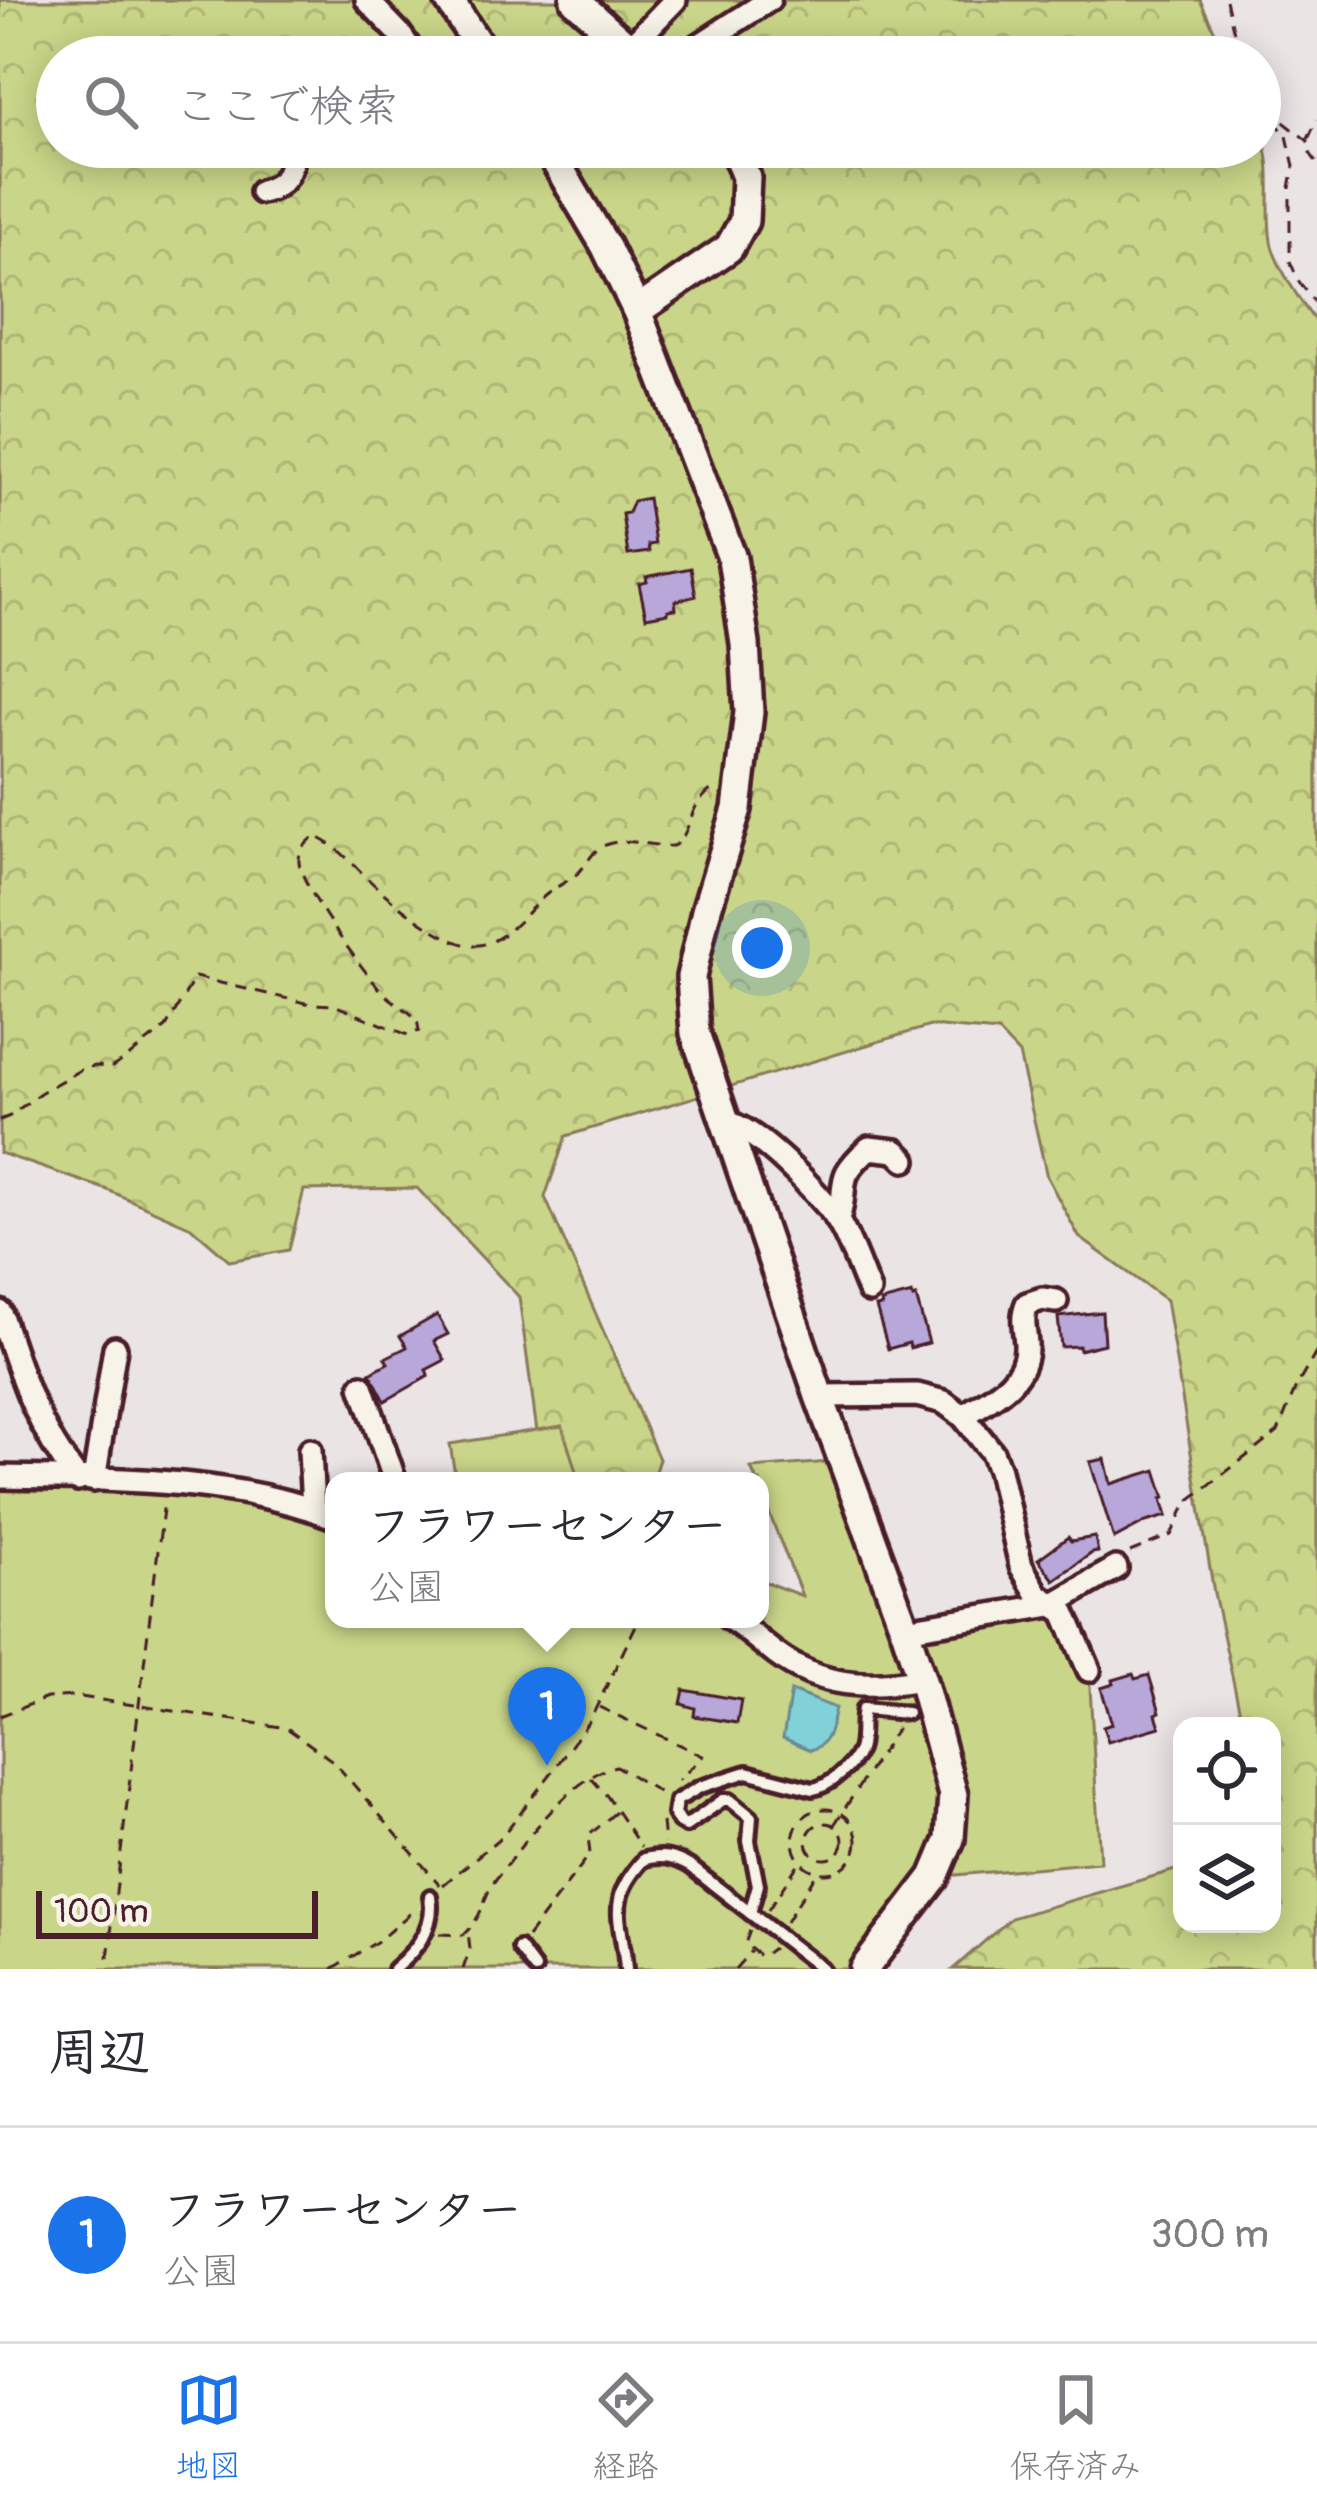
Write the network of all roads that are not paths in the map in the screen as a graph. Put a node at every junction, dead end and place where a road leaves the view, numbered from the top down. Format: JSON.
{"nodes":[{"id":1,"x":367,"y":0,"type":"edge"},
{"id":2,"x":449,"y":0,"type":"edge"},
{"id":3,"x":575,"y":0,"type":"edge"},
{"id":4,"x":675,"y":0,"type":"edge"},
{"id":5,"x":769,"y":0,"type":"edge"},
{"id":6,"x":401,"y":36,"type":"edge"},
{"id":7,"x":472,"y":36,"type":"edge"},
{"id":8,"x":614,"y":36,"type":"edge"},
{"id":9,"x":647,"y":36,"type":"edge"},
{"id":10,"x":713,"y":36,"type":"edge"},
{"id":11,"x":292,"y":168,"type":"edge"},
{"id":12,"x":563,"y":168,"type":"edge"},
{"id":13,"x":742,"y":168,"type":"edge"},
{"id":14,"x":261,"y":192,"type":"dead end"},
{"id":15,"x":637,"y":311,"type":"junction"},
{"id":16,"x":725,"y":1122,"type":"junction"},
{"id":17,"x":905,"y":1160,"type":"dead end"},
{"id":18,"x":838,"y":1220,"type":"junction"},
{"id":19,"x":869,"y":1291,"type":"dead end"},
{"id":20,"x":1056,"y":1300,"type":"dead end"},
{"id":21,"x":0,"y":1312,"type":"edge"},
{"id":22,"x":116,"y":1348,"type":"dead end"},
{"id":23,"x":362,"y":1386,"type":"dead end"},
{"id":24,"x":819,"y":1396,"type":"junction"},
{"id":25,"x":963,"y":1416,"type":"junction"},
{"id":26,"x":310,"y":1450,"type":"dead end"},
{"id":27,"x":392,"y":1472,"type":"edge"},
{"id":28,"x":0,"y":1477,"type":"edge"},
{"id":29,"x":86,"y":1480,"type":"junction"},
{"id":30,"x":323,"y":1513,"type":"edge"},
{"id":31,"x":1116,"y":1568,"type":"road end"},
{"id":32,"x":1052,"y":1605,"type":"junction"},
{"id":33,"x":742,"y":1628,"type":"edge"},
{"id":34,"x":904,"y":1629,"type":"junction"},
{"id":35,"x":1089,"y":1670,"type":"dead end"},
{"id":36,"x":921,"y":1679,"type":"junction"},
{"id":37,"x":907,"y":1713,"type":"road end"},
{"id":38,"x":430,"y":1896,"type":"road end"},
{"id":39,"x":755,"y":1917,"type":"junction"},
{"id":40,"x":519,"y":1948,"type":"road end"},
{"id":41,"x":626,"y":1968,"type":"edge"},
{"id":42,"x":394,"y":1969,"type":"edge"},
{"id":43,"x":535,"y":1969,"type":"edge"},
{"id":44,"x":822,"y":1969,"type":"edge"},
{"id":45,"x":864,"y":1969,"type":"edge"}],
"edges":[{"from":1,"to":6,"type":"street"},
{"from":2,"to":7,"type":"street"},
{"from":3,"to":8,"type":"street"},
{"from":4,"to":9,"type":"street"},
{"from":5,"to":10,"type":"street"},
{"from":11,"to":14,"type":"street"},
{"from":12,"to":15,"type":"street"},
{"from":13,"to":15,"type":"street"},
{"from":15,"to":16,"type":"street"},
{"from":16,"to":18,"type":"street"},
{"from":16,"to":24,"type":"street"},
{"from":17,"to":18,"type":"street"},
{"from":18,"to":19,"type":"street"},
{"from":20,"to":25,"type":"street"},
{"from":21,"to":29,"type":"street"},
{"from":22,"to":29,"type":"street"},
{"from":23,"to":27,"type":"street"},
{"from":24,"to":25,"type":"street"},
{"from":24,"to":34,"type":"street"},
{"from":25,"to":32,"type":"street"},
{"from":26,"to":30,"type":"street"},
{"from":28,"to":29,"type":"street"},
{"from":29,"to":30,"type":"street"},
{"from":31,"to":32,"type":"street"},
{"from":32,"to":34,"type":"street"},
{"from":32,"to":35,"type":"street"},
{"from":33,"to":36,"type":"street"},
{"from":34,"to":36,"type":"street"},
{"from":36,"to":45,"type":"street"},
{"from":37,"to":39,"type":"lane"},
{"from":38,"to":42,"type":"lane"},
{"from":39,"to":41,"type":"lane"},
{"from":39,"to":44,"type":"lane"},
{"from":40,"to":43,"type":"lane"}]}
